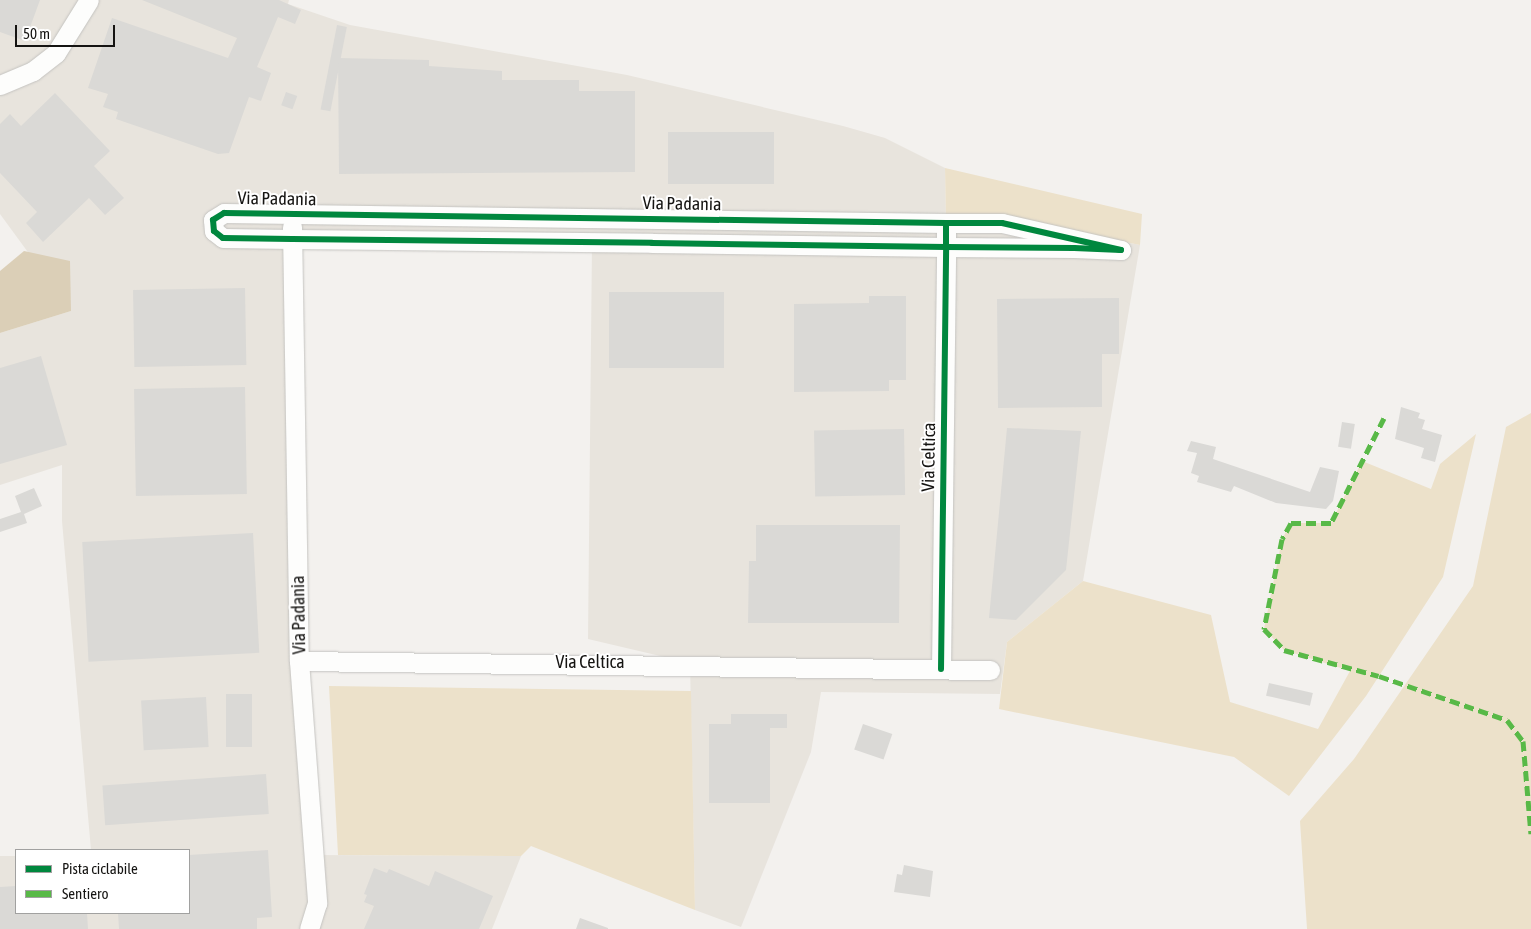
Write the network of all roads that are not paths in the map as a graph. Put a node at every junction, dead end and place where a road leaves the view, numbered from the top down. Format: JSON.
{"nodes":[{"id":1,"x":89,"y":0,"type":"edge"},
{"id":2,"x":0,"y":85,"type":"edge"},
{"id":3,"x":292,"y":214,"type":"junction"},
{"id":4,"x":652,"y":218,"type":"junction"},
{"id":5,"x":946,"y":223,"type":"junction"},
{"id":6,"x":292,"y":239,"type":"junction"},
{"id":7,"x":652,"y":243,"type":"junction"},
{"id":8,"x":946,"y":247,"type":"junction"},
{"id":9,"x":299,"y":661,"type":"junction"},
{"id":10,"x":941,"y":669,"type":"junction"},
{"id":11,"x":990,"y":670,"type":"dead end"},
{"id":12,"x":309,"y":929,"type":"edge"}],
"edges":[{"from":1,"to":2,"type":"street"},
{"from":3,"to":4,"type":"street","name":"Via Padania"},
{"from":3,"to":6,"type":"street","name":"Via Padania"},
{"from":3,"to":6,"type":"street","name":"Via Padania"},
{"from":4,"to":5,"type":"street","name":"Via Padania"},
{"from":4,"to":7,"type":"street"},
{"from":5,"to":8,"type":"street"},
{"from":5,"to":8,"type":"street","name":"Via Padania"},
{"from":6,"to":7,"type":"street","name":"Via Padania"},
{"from":6,"to":9,"type":"street","name":"Via Padania"},
{"from":7,"to":8,"type":"street","name":"Via Padania"},
{"from":8,"to":10,"type":"street","name":"Via Celtica"},
{"from":9,"to":10,"type":"street","name":"Via Celtica"},
{"from":9,"to":12,"type":"street","name":"Via Padania"},
{"from":10,"to":11,"type":"street","name":"Via Celtica"}]}
